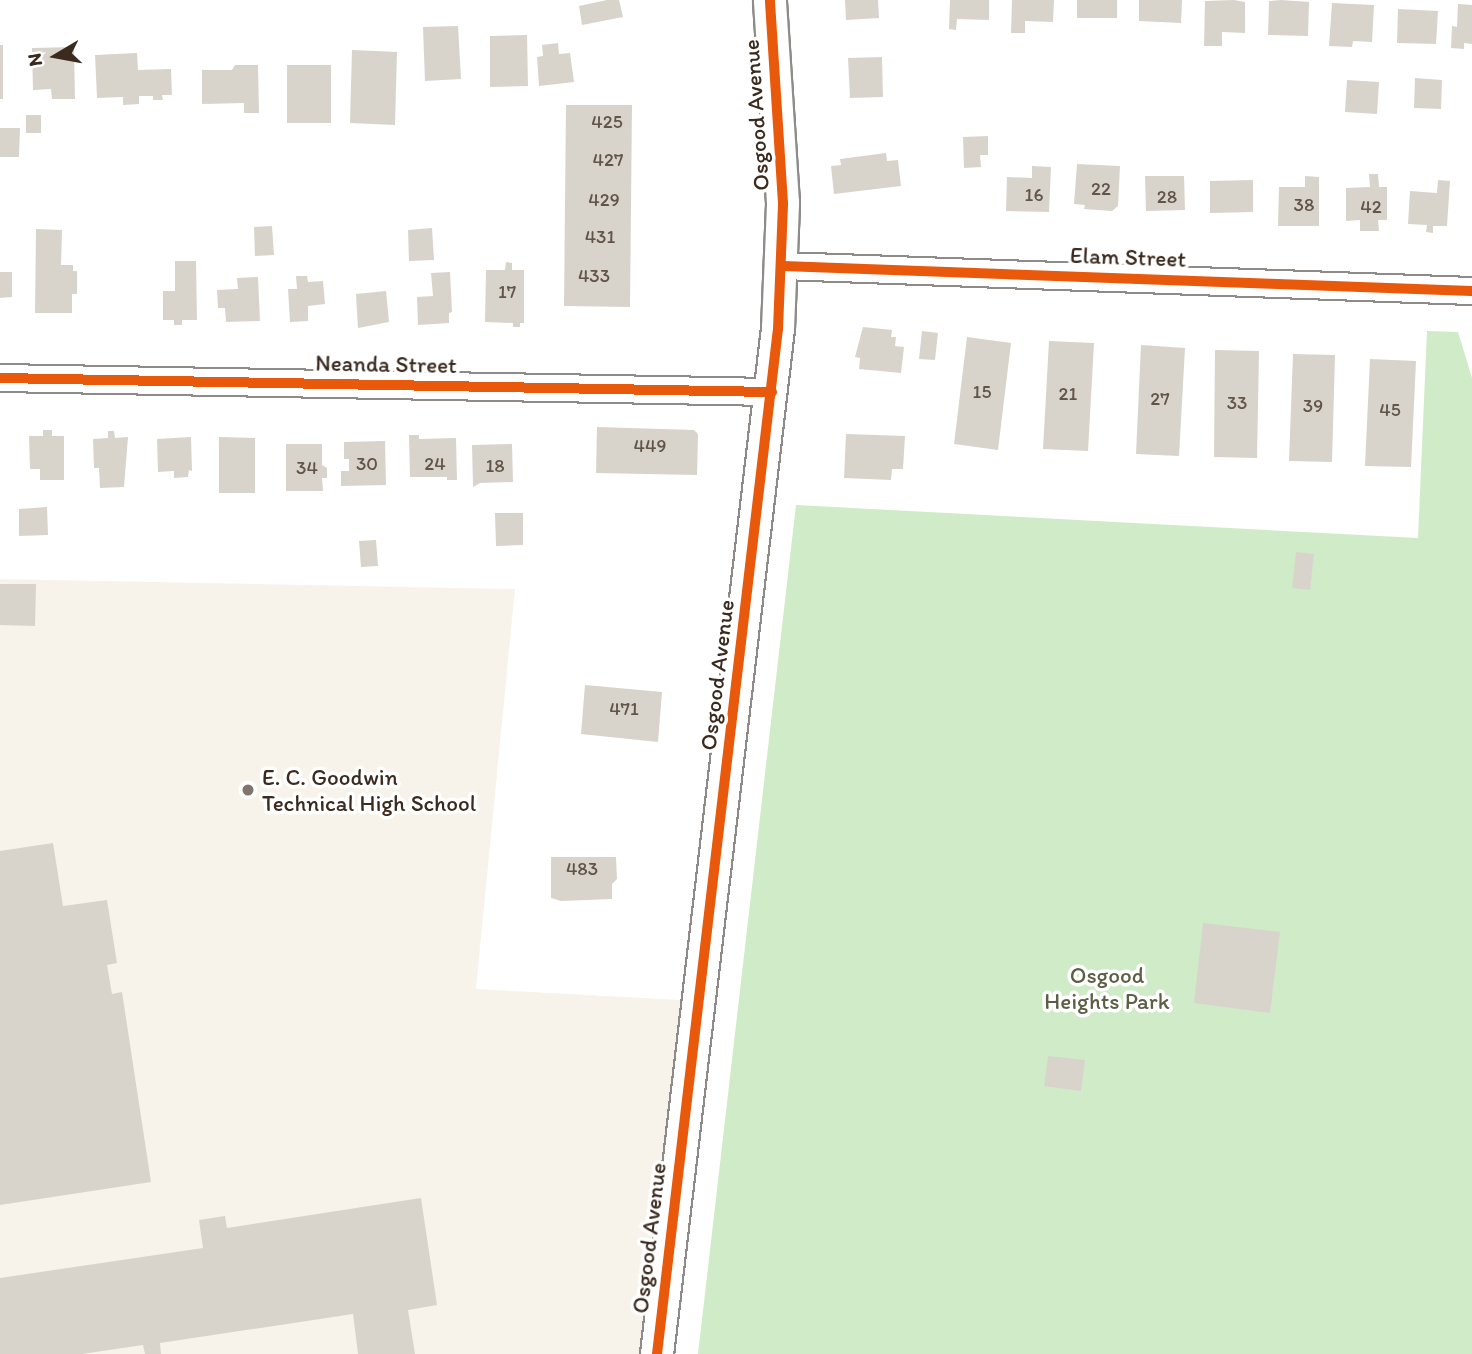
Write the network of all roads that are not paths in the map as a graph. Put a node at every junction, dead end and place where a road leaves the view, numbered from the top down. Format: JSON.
{"nodes":[{"id":1,"x":770,"y":0,"type":"edge"},
{"id":2,"x":783,"y":266,"type":"junction"},
{"id":3,"x":1472,"y":291,"type":"edge"},
{"id":4,"x":0,"y":378,"type":"edge"},
{"id":5,"x":772,"y":392,"type":"junction"},
{"id":6,"x":657,"y":1354,"type":"edge"}],
"edges":[{"from":1,"to":2,"type":"street","name":"Osgood Avenue"},
{"from":2,"to":3,"type":"street","name":"Elam Street"},
{"from":2,"to":5,"type":"street","name":"Osgood Avenue"},
{"from":4,"to":5,"type":"street","name":"Neanda Street"},
{"from":5,"to":6,"type":"street","name":"Osgood Avenue"}]}
